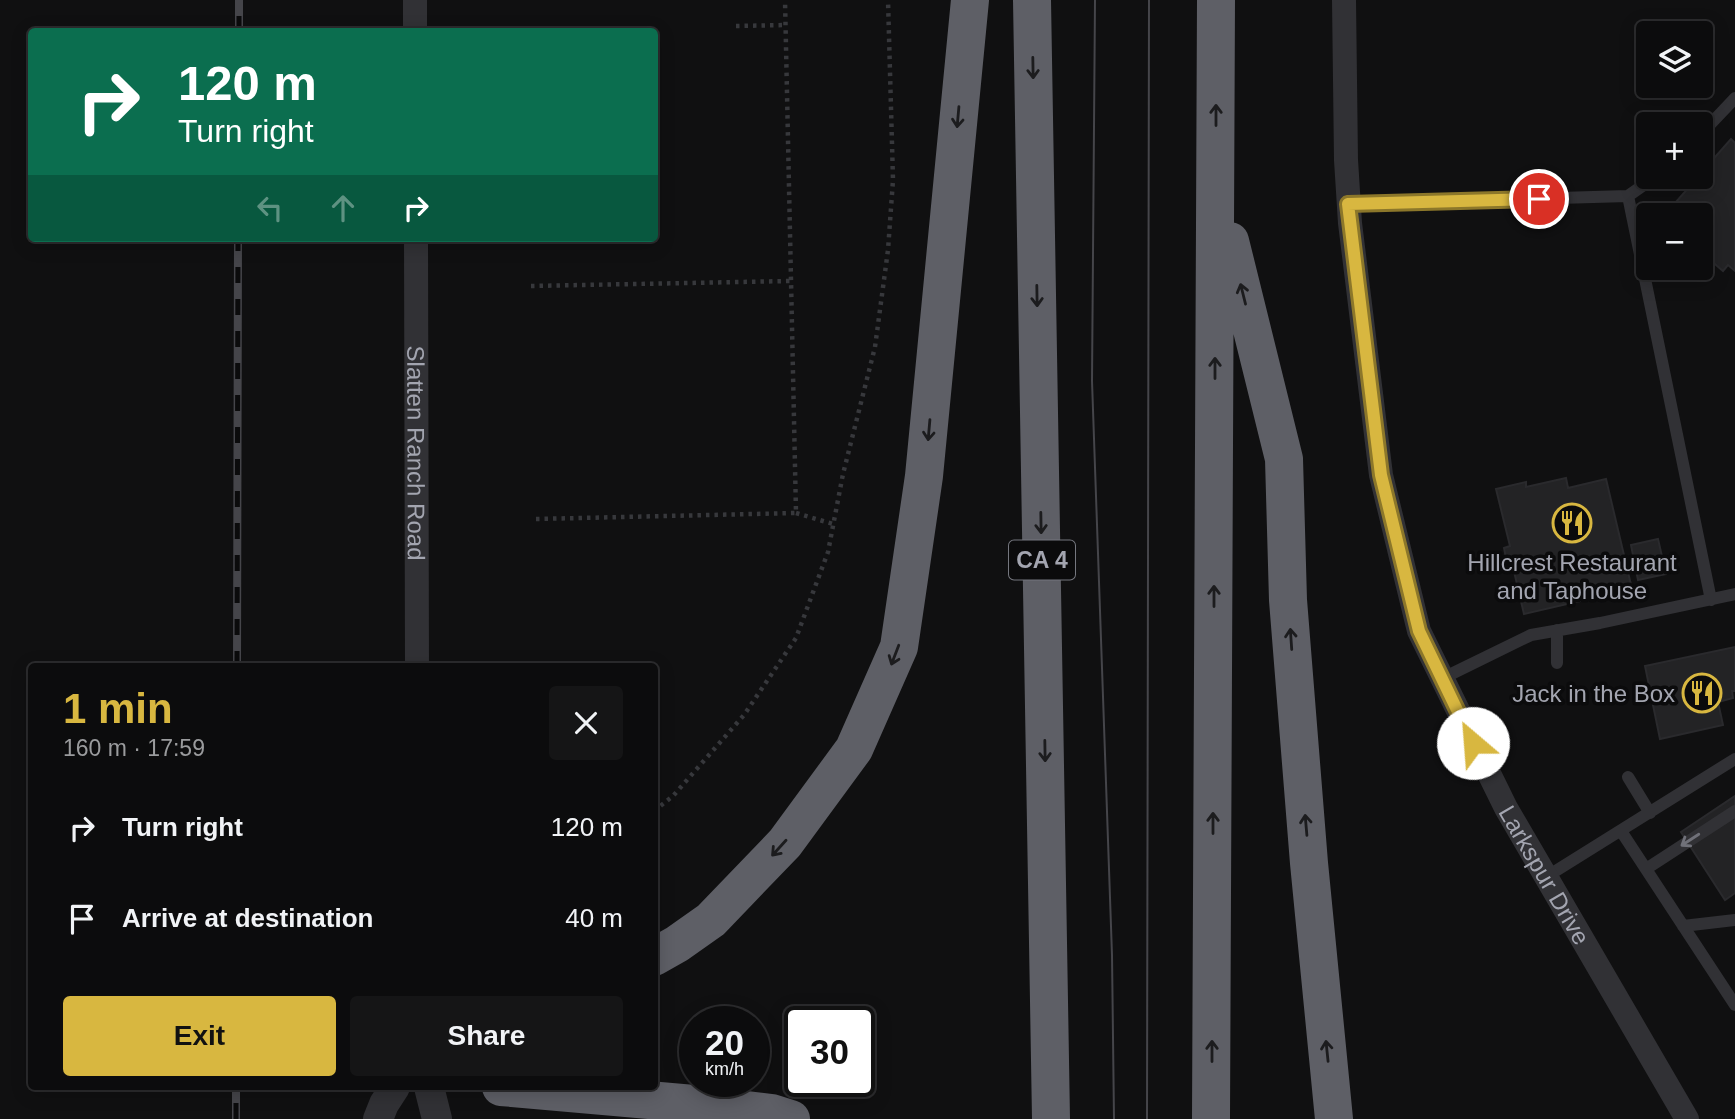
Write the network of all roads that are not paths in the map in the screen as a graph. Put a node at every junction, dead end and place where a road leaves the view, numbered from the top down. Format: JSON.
{"nodes":[{"id":1,"x":415,"y":0,"type":"edge"},
{"id":2,"x":970,"y":0,"type":"edge"},
{"id":3,"x":1032,"y":0,"type":"edge"},
{"id":4,"x":1216,"y":0,"type":"edge"},
{"id":5,"x":1344,"y":0,"type":"edge"},
{"id":6,"x":415,"y":28,"type":"edge"},
{"id":7,"x":1735,"y":98,"type":"edge"},
{"id":8,"x":1713,"y":121,"type":"edge"},
{"id":9,"x":1216,"y":183,"type":"junction"},
{"id":10,"x":1638,"y":189,"type":"edge"},
{"id":11,"x":1628,"y":196,"type":"junction"},
{"id":12,"x":1348,"y":204,"type":"junction"},
{"id":13,"x":416,"y":242,"type":"edge"},
{"id":14,"x":1735,"y":594,"type":"edge"},
{"id":15,"x":1711,"y":600,"type":"junction"},
{"id":16,"x":1557,"y":631,"type":"junction"},
{"id":17,"x":417,"y":663,"type":"edge"},
{"id":18,"x":1558,"y":663,"type":"dead end"},
{"id":19,"x":1440,"y":679,"type":"junction"},
{"id":20,"x":1735,"y":759,"type":"edge"},
{"id":21,"x":1628,"y":777,"type":"dead end"},
{"id":22,"x":1735,"y":811,"type":"edge"},
{"id":23,"x":1650,"y":813,"type":"junction"},
{"id":24,"x":1621,"y":831,"type":"junction"},
{"id":25,"x":1646,"y":869,"type":"junction"},
{"id":26,"x":1546,"y":877,"type":"junction"},
{"id":27,"x":1735,"y":920,"type":"edge"},
{"id":28,"x":1683,"y":926,"type":"junction"},
{"id":29,"x":658,"y":955,"type":"edge"},
{"id":30,"x":1735,"y":1005,"type":"edge"},
{"id":31,"x":393,"y":1090,"type":"edge"},
{"id":32,"x":430,"y":1090,"type":"edge"},
{"id":33,"x":535,"y":1090,"type":"edge"},
{"id":34,"x":378,"y":1119,"type":"edge"},
{"id":35,"x":437,"y":1119,"type":"edge"},
{"id":36,"x":790,"y":1119,"type":"edge"},
{"id":37,"x":1051,"y":1119,"type":"edge"},
{"id":38,"x":1211,"y":1119,"type":"edge"},
{"id":39,"x":1334,"y":1119,"type":"edge"},
{"id":40,"x":1687,"y":1119,"type":"edge"}],
"edges":[{"from":1,"to":6,"type":"street"},
{"from":2,"to":29,"type":"highway","one_way":true},
{"from":3,"to":37,"type":"highway","number":"CA 4","one_way":true},
{"from":9,"to":4,"type":"highway","one_way":true},
{"from":5,"to":12,"type":"street","name":"Larkspur Drive"},
{"from":7,"to":8,"type":"lane"},
{"from":38,"to":9,"type":"highway","one_way":true},
{"from":39,"to":9,"type":"highway","one_way":true},
{"from":10,"to":11,"type":"lane"},
{"from":11,"to":12,"type":"lane"},
{"from":11,"to":15,"type":"lane"},
{"from":12,"to":19,"type":"street","name":"Larkspur Drive"},
{"from":13,"to":17,"type":"street","name":"Slatten Ranch Road"},
{"from":14,"to":15,"type":"lane"},
{"from":15,"to":16,"type":"lane"},
{"from":16,"to":18,"type":"lane"},
{"from":16,"to":19,"type":"lane"},
{"from":19,"to":26,"type":"street","name":"Larkspur Drive"},
{"from":20,"to":23,"type":"lane"},
{"from":21,"to":23,"type":"lane"},
{"from":22,"to":25,"type":"lane","one_way":true},
{"from":23,"to":24,"type":"lane"},
{"from":24,"to":25,"type":"lane"},
{"from":24,"to":26,"type":"lane"},
{"from":25,"to":28,"type":"lane"},
{"from":26,"to":40,"type":"street","name":"Larkspur Drive"},
{"from":27,"to":28,"type":"lane"},
{"from":28,"to":30,"type":"lane"},
{"from":31,"to":34,"type":"street"},
{"from":32,"to":35,"type":"street"},
{"from":33,"to":36,"type":"highway"}]}
